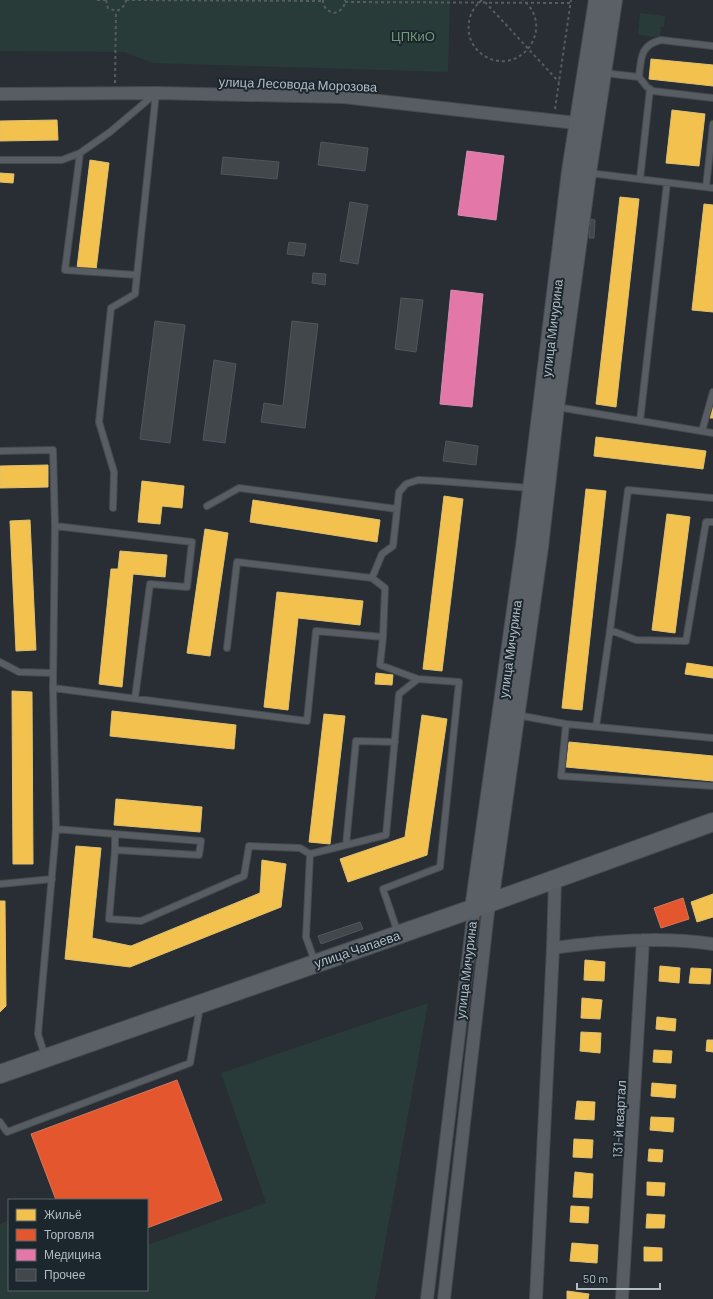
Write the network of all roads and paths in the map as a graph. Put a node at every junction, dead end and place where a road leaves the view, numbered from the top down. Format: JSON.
{"nodes":[{"id":1,"x":97,"y":0,"type":"edge"},
{"id":2,"x":106,"y":0,"type":"edge"},
{"id":3,"x":126,"y":0,"type":"edge"},
{"id":4,"x":482,"y":0,"type":"edge"},
{"id":5,"x":523,"y":0,"type":"edge"},
{"id":6,"x":598,"y":0,"type":"edge"},
{"id":7,"x":613,"y":0,"type":"edge"},
{"id":8,"x":323,"y":1,"type":"edge"},
{"id":9,"x":345,"y":1,"type":"edge"},
{"id":10,"x":479,"y":2,"type":"junction"},
{"id":11,"x":485,"y":2,"type":"junction"},
{"id":12,"x":571,"y":2,"type":"edge"},
{"id":13,"x":526,"y":3,"type":"junction"},
{"id":14,"x":116,"y":10,"type":"junction"},
{"id":15,"x":713,"y":46,"type":"edge"},
{"id":16,"x":528,"y":49,"type":"junction"},
{"id":17,"x":602,"y":73,"type":"junction"},
{"id":18,"x":639,"y":77,"type":"junction"},
{"id":19,"x":559,"y":82,"type":"junction"},
{"id":20,"x":650,"y":89,"type":"junction"},
{"id":21,"x":156,"y":93,"type":"junction"},
{"id":22,"x":0,"y":94,"type":"edge"},
{"id":23,"x":116,"y":94,"type":"junction"},
{"id":24,"x":713,"y":98,"type":"edge"},
{"id":25,"x":553,"y":120,"type":"junction"},
{"id":26,"x":713,"y":124,"type":"edge"},
{"id":27,"x":586,"y":125,"type":"junction"},
{"id":28,"x":80,"y":153,"type":"junction"},
{"id":29,"x":0,"y":160,"type":"edge"},
{"id":30,"x":579,"y":172,"type":"junction"},
{"id":31,"x":640,"y":180,"type":"junction"},
{"id":32,"x":667,"y":183,"type":"junction"},
{"id":33,"x":706,"y":187,"type":"junction"},
{"id":34,"x":713,"y":188,"type":"edge"},
{"id":35,"x":137,"y":276,"type":"junction"},
{"id":36,"x":713,"y":392,"type":"edge"},
{"id":37,"x":555,"y":407,"type":"junction"},
{"id":38,"x":640,"y":421,"type":"junction"},
{"id":39,"x":702,"y":431,"type":"junction"},
{"id":40,"x":713,"y":433,"type":"edge"},
{"id":41,"x":0,"y":451,"type":"edge"},
{"id":42,"x":532,"y":489,"type":"junction"},
{"id":43,"x":713,"y":498,"type":"edge"},
{"id":44,"x":207,"y":506,"type":"dead end"},
{"id":45,"x":113,"y":508,"type":"dead end"},
{"id":46,"x":397,"y":509,"type":"junction"},
{"id":47,"x":713,"y":522,"type":"edge"},
{"id":48,"x":56,"y":526,"type":"junction"},
{"id":49,"x":372,"y":578,"type":"junction"},
{"id":50,"x":610,"y":630,"type":"junction"},
{"id":51,"x":383,"y":637,"type":"junction"},
{"id":52,"x":227,"y":648,"type":"dead end"},
{"id":53,"x":0,"y":662,"type":"edge"},
{"id":54,"x":53,"y":673,"type":"junction"},
{"id":55,"x":418,"y":679,"type":"junction"},
{"id":56,"x":53,"y":688,"type":"junction"},
{"id":57,"x":135,"y":698,"type":"junction"},
{"id":58,"x":515,"y":715,"type":"junction"},
{"id":59,"x":566,"y":724,"type":"junction"},
{"id":60,"x":596,"y":727,"type":"junction"},
{"id":61,"x":713,"y":738,"type":"edge"},
{"id":62,"x":395,"y":742,"type":"junction"},
{"id":63,"x":713,"y":786,"type":"edge"},
{"id":64,"x":713,"y":822,"type":"edge"},
{"id":65,"x":56,"y":828,"type":"junction"},
{"id":66,"x":115,"y":834,"type":"junction"},
{"id":67,"x":346,"y":845,"type":"junction"},
{"id":68,"x":116,"y":850,"type":"junction"},
{"id":69,"x":310,"y":854,"type":"junction"},
{"id":70,"x":52,"y":879,"type":"junction"},
{"id":71,"x":555,"y":880,"type":"junction"},
{"id":72,"x":0,"y":884,"type":"edge"},
{"id":73,"x":481,"y":906,"type":"junction"},
{"id":74,"x":399,"y":935,"type":"junction"},
{"id":75,"x":713,"y":937,"type":"edge"},
{"id":76,"x":643,"y":940,"type":"junction"},
{"id":77,"x":697,"y":942,"type":"junction"},
{"id":78,"x":713,"y":944,"type":"edge"},
{"id":79,"x":553,"y":948,"type":"junction"},
{"id":80,"x":315,"y":964,"type":"junction"},
{"id":81,"x":200,"y":1004,"type":"junction"},
{"id":82,"x":45,"y":1058,"type":"junction"},
{"id":83,"x":0,"y":1074,"type":"edge"},
{"id":84,"x":0,"y":1122,"type":"edge"},
{"id":85,"x":427,"y":1299,"type":"edge"},
{"id":86,"x":444,"y":1299,"type":"edge"},
{"id":87,"x":536,"y":1299,"type":"edge"},
{"id":88,"x":622,"y":1299,"type":"edge"}],
"edges":[{"from":1,"to":2,"type":"path"},
{"from":2,"to":14,"type":"path"},
{"from":3,"to":8,"type":"path"},
{"from":3,"to":14,"type":"path"},
{"from":4,"to":10,"type":"path"},
{"from":4,"to":11,"type":"path"},
{"from":5,"to":13,"type":"path"},
{"from":6,"to":27,"type":"street","name":"улица Мичурина"},
{"from":7,"to":17,"type":"street","name":"улица Мичурина"},
{"from":8,"to":9,"type":"path"},
{"from":9,"to":10,"type":"path"},
{"from":10,"to":11,"type":"path"},
{"from":10,"to":16,"type":"path"},
{"from":11,"to":13,"type":"path"},
{"from":11,"to":16,"type":"path"},
{"from":12,"to":13,"type":"path"},
{"from":12,"to":19,"type":"path"},
{"from":13,"to":16,"type":"path"},
{"from":14,"to":23,"type":"path"},
{"from":15,"to":18,"type":"lane"},
{"from":16,"to":19,"type":"path"},
{"from":17,"to":18,"type":"lane"},
{"from":17,"to":27,"type":"street","name":"улица Мичурина"},
{"from":18,"to":20,"type":"lane"},
{"from":19,"to":25,"type":"path"},
{"from":20,"to":24,"type":"lane"},
{"from":20,"to":31,"type":"lane"},
{"from":21,"to":23,"type":"street","name":"улица Лесовода Морозова"},
{"from":21,"to":25,"type":"street","name":"улица Лесовода Морозова"},
{"from":21,"to":28,"type":"lane"},
{"from":21,"to":35,"type":"lane"},
{"from":22,"to":23,"type":"street","name":"улица Лесовода Морозова"},
{"from":25,"to":27,"type":"street","name":"улица Лесовода Морозова"},
{"from":26,"to":33,"type":"lane"},
{"from":27,"to":30,"type":"street","name":"улица Мичурина"},
{"from":28,"to":29,"type":"lane"},
{"from":28,"to":35,"type":"lane"},
{"from":30,"to":31,"type":"lane"},
{"from":30,"to":37,"type":"street","name":"улица Мичурина"},
{"from":30,"to":42,"type":"street","name":"улица Мичурина"},
{"from":31,"to":32,"type":"lane"},
{"from":32,"to":33,"type":"lane"},
{"from":32,"to":38,"type":"lane"},
{"from":33,"to":34,"type":"lane"},
{"from":35,"to":45,"type":"lane"},
{"from":36,"to":39,"type":"lane"},
{"from":37,"to":38,"type":"lane"},
{"from":37,"to":58,"type":"street","name":"улица Мичурина"},
{"from":38,"to":39,"type":"lane"},
{"from":39,"to":40,"type":"lane"},
{"from":41,"to":48,"type":"lane"},
{"from":42,"to":46,"type":"lane"},
{"from":42,"to":73,"type":"street","name":"улица Мичурина"},
{"from":43,"to":50,"type":"lane"},
{"from":44,"to":46,"type":"lane"},
{"from":46,"to":49,"type":"lane"},
{"from":47,"to":50,"type":"lane"},
{"from":48,"to":54,"type":"lane"},
{"from":48,"to":57,"type":"lane"},
{"from":49,"to":51,"type":"lane"},
{"from":49,"to":52,"type":"lane"},
{"from":50,"to":60,"type":"lane"},
{"from":51,"to":55,"type":"lane"},
{"from":51,"to":57,"type":"lane"},
{"from":53,"to":54,"type":"lane"},
{"from":54,"to":56,"type":"lane"},
{"from":55,"to":62,"type":"lane"},
{"from":55,"to":74,"type":"lane"},
{"from":56,"to":57,"type":"lane"},
{"from":56,"to":65,"type":"lane"},
{"from":58,"to":59,"type":"lane"},
{"from":58,"to":73,"type":"street","name":"улица Мичурина"},
{"from":59,"to":60,"type":"lane"},
{"from":59,"to":63,"type":"lane"},
{"from":60,"to":61,"type":"lane"},
{"from":62,"to":67,"type":"lane"},
{"from":62,"to":67,"type":"lane"},
{"from":64,"to":71,"type":"street","name":"улица Чапаева"},
{"from":65,"to":66,"type":"lane"},
{"from":65,"to":70,"type":"lane"},
{"from":66,"to":68,"type":"lane"},
{"from":66,"to":68,"type":"lane"},
{"from":67,"to":69,"type":"lane"},
{"from":68,"to":69,"type":"lane"},
{"from":69,"to":80,"type":"lane"},
{"from":70,"to":72,"type":"lane"},
{"from":70,"to":82,"type":"lane"},
{"from":71,"to":73,"type":"street","name":"улица Чапаева"},
{"from":71,"to":79,"type":"street"},
{"from":73,"to":74,"type":"street","name":"улица Чапаева"},
{"from":73,"to":85,"type":"street","name":"улица Мичурина"},
{"from":73,"to":86,"type":"street","name":"улица Мичурина"},
{"from":74,"to":80,"type":"street","name":"улица Чапаева"},
{"from":75,"to":77,"type":"lane"},
{"from":76,"to":77,"type":"street"},
{"from":76,"to":79,"type":"street"},
{"from":76,"to":88,"type":"street","name":"131-й квартал"},
{"from":77,"to":78,"type":"street"},
{"from":79,"to":87,"type":"street"},
{"from":80,"to":81,"type":"street","name":"улица Чапаева"},
{"from":81,"to":82,"type":"street","name":"улица Чапаева"},
{"from":81,"to":84,"type":"lane"},
{"from":82,"to":83,"type":"street","name":"улица Чапаева"}]}
